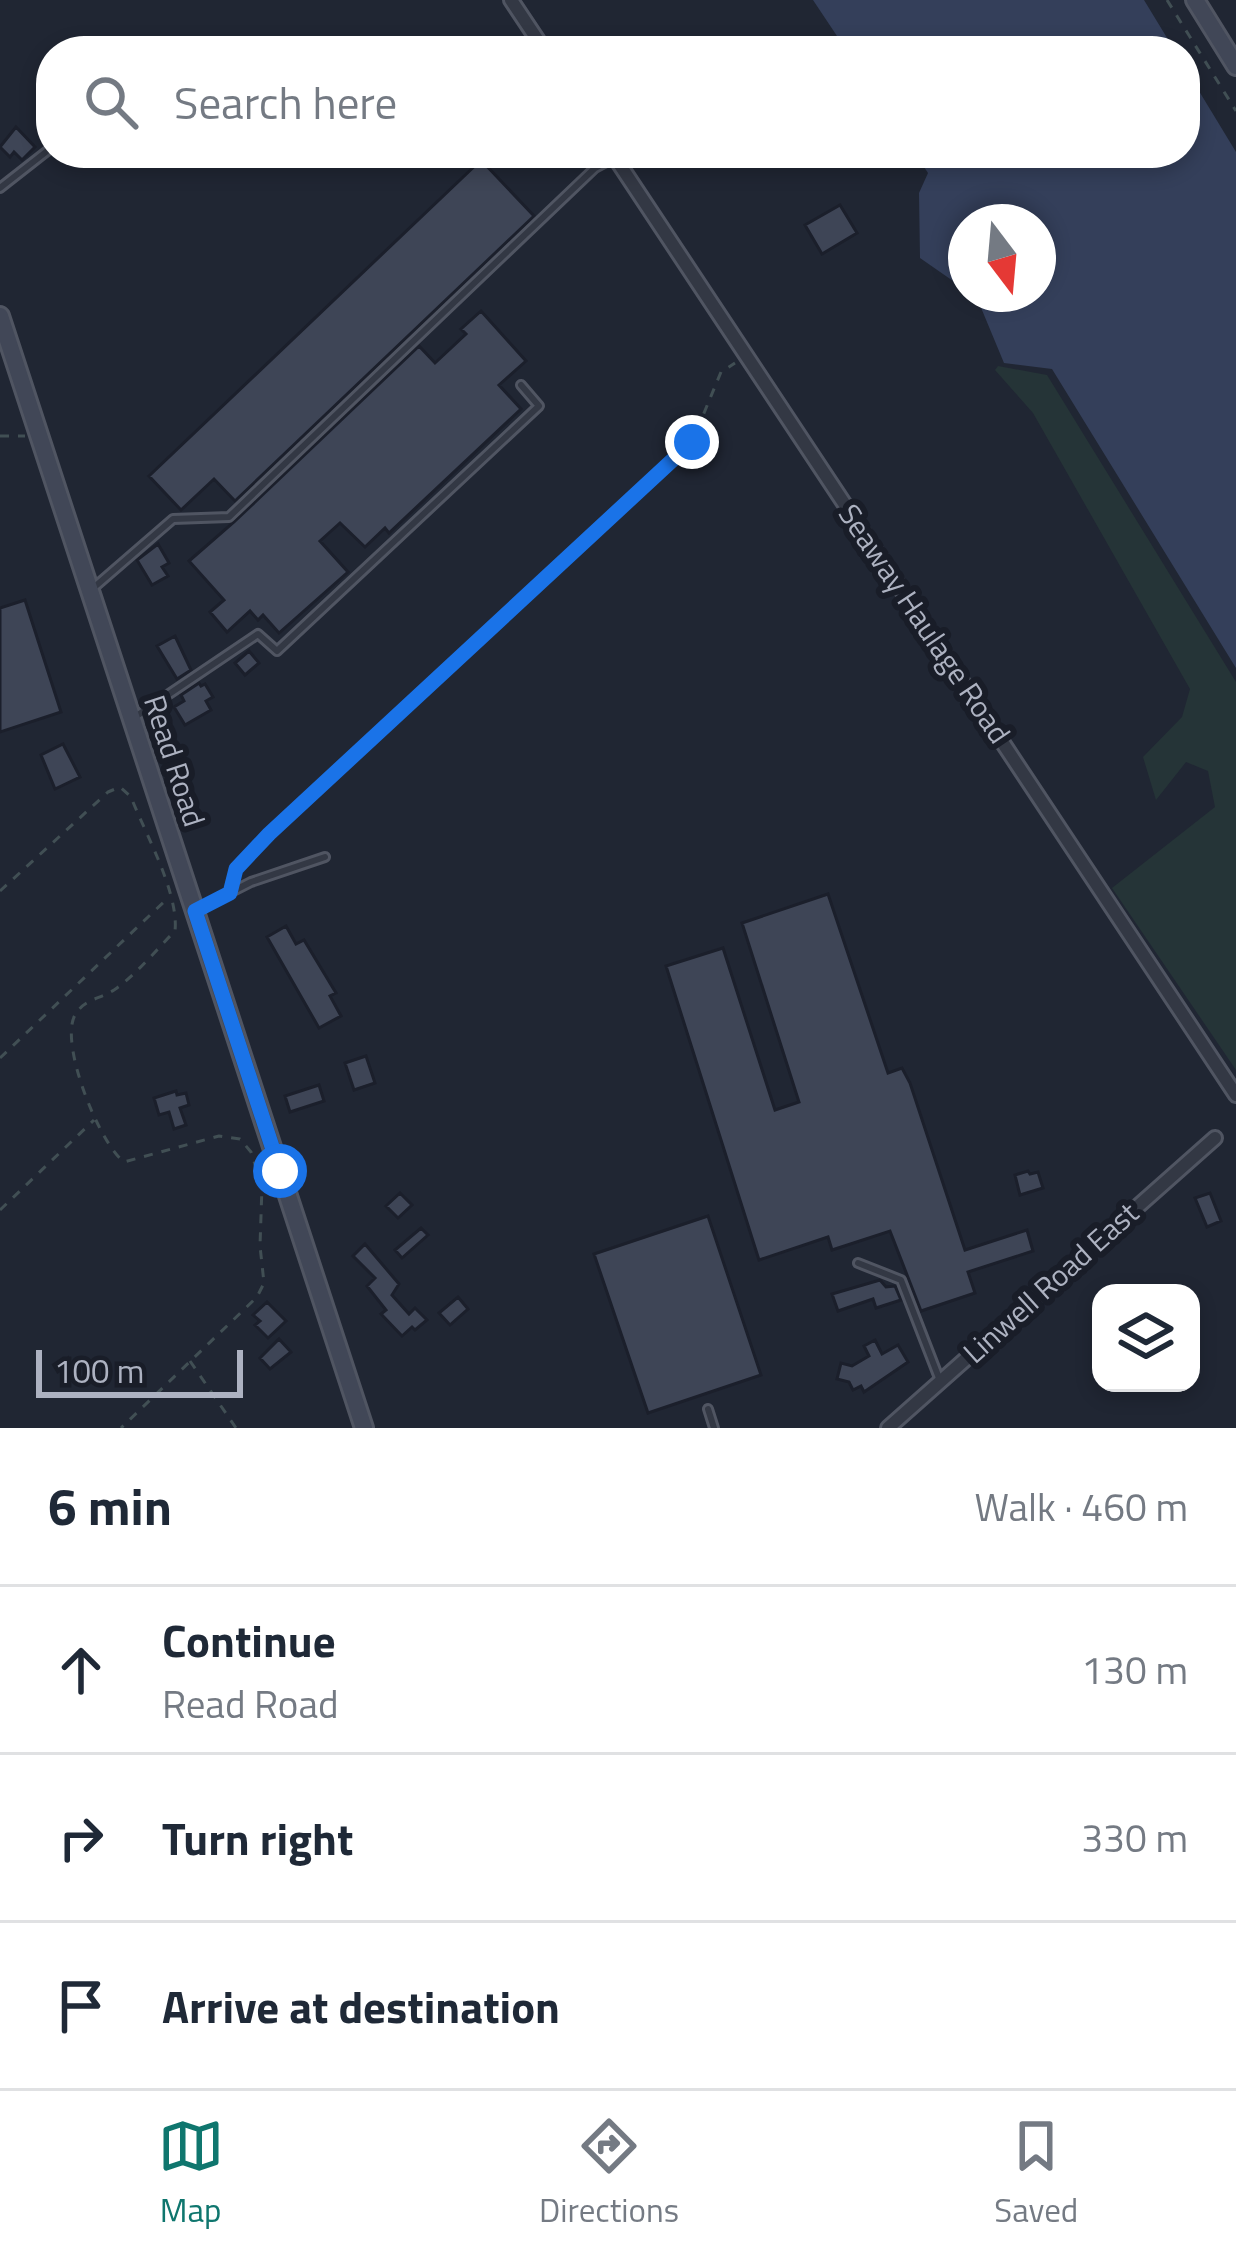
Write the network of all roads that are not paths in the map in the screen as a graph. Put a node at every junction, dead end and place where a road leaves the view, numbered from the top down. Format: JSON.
{"nodes":[{"id":1,"x":511,"y":0,"type":"edge"},
{"id":2,"x":1195,"y":0,"type":"edge"},
{"id":3,"x":535,"y":36,"type":"edge"},
{"id":4,"x":1236,"y":66,"type":"edge"},
{"id":5,"x":36,"y":160,"type":"edge"},
{"id":6,"x":596,"y":168,"type":"edge"},
{"id":7,"x":623,"y":168,"type":"edge"},
{"id":8,"x":0,"y":188,"type":"edge"},
{"id":9,"x":0,"y":316,"type":"edge"},
{"id":10,"x":521,"y":386,"type":"dead end"},
{"id":11,"x":90,"y":591,"type":"junction"},
{"id":12,"x":132,"y":719,"type":"junction"},
{"id":13,"x":325,"y":857,"type":"dead end"},
{"id":14,"x":195,"y":911,"type":"junction"},
{"id":15,"x":1236,"y":1095,"type":"edge"},
{"id":16,"x":1214,"y":1138,"type":"dead end"},
{"id":17,"x":858,"y":1263,"type":"dead end"},
{"id":18,"x":940,"y":1382,"type":"junction"},
{"id":19,"x":708,"y":1408,"type":"dead end"},
{"id":20,"x":364,"y":1428,"type":"edge"},
{"id":21,"x":714,"y":1428,"type":"edge"},
{"id":22,"x":888,"y":1428,"type":"edge"}],
"edges":[{"from":1,"to":3,"type":"street"},
{"from":2,"to":4,"type":"street"},
{"from":5,"to":8,"type":"lane"},
{"from":6,"to":11,"type":"lane"},
{"from":7,"to":15,"type":"street","name":"Seaway Haulage Road"},
{"from":9,"to":11,"type":"street","name":"Read Road"},
{"from":10,"to":12,"type":"lane"},
{"from":11,"to":12,"type":"street","name":"Read Road"},
{"from":12,"to":14,"type":"street","name":"Read Road"},
{"from":13,"to":14,"type":"lane"},
{"from":14,"to":20,"type":"street","name":"Read Road"},
{"from":16,"to":18,"type":"street","name":"Linwell Road East"},
{"from":17,"to":18,"type":"lane"},
{"from":18,"to":22,"type":"street","name":"Linwell Road East"},
{"from":19,"to":21,"type":"lane"}]}
